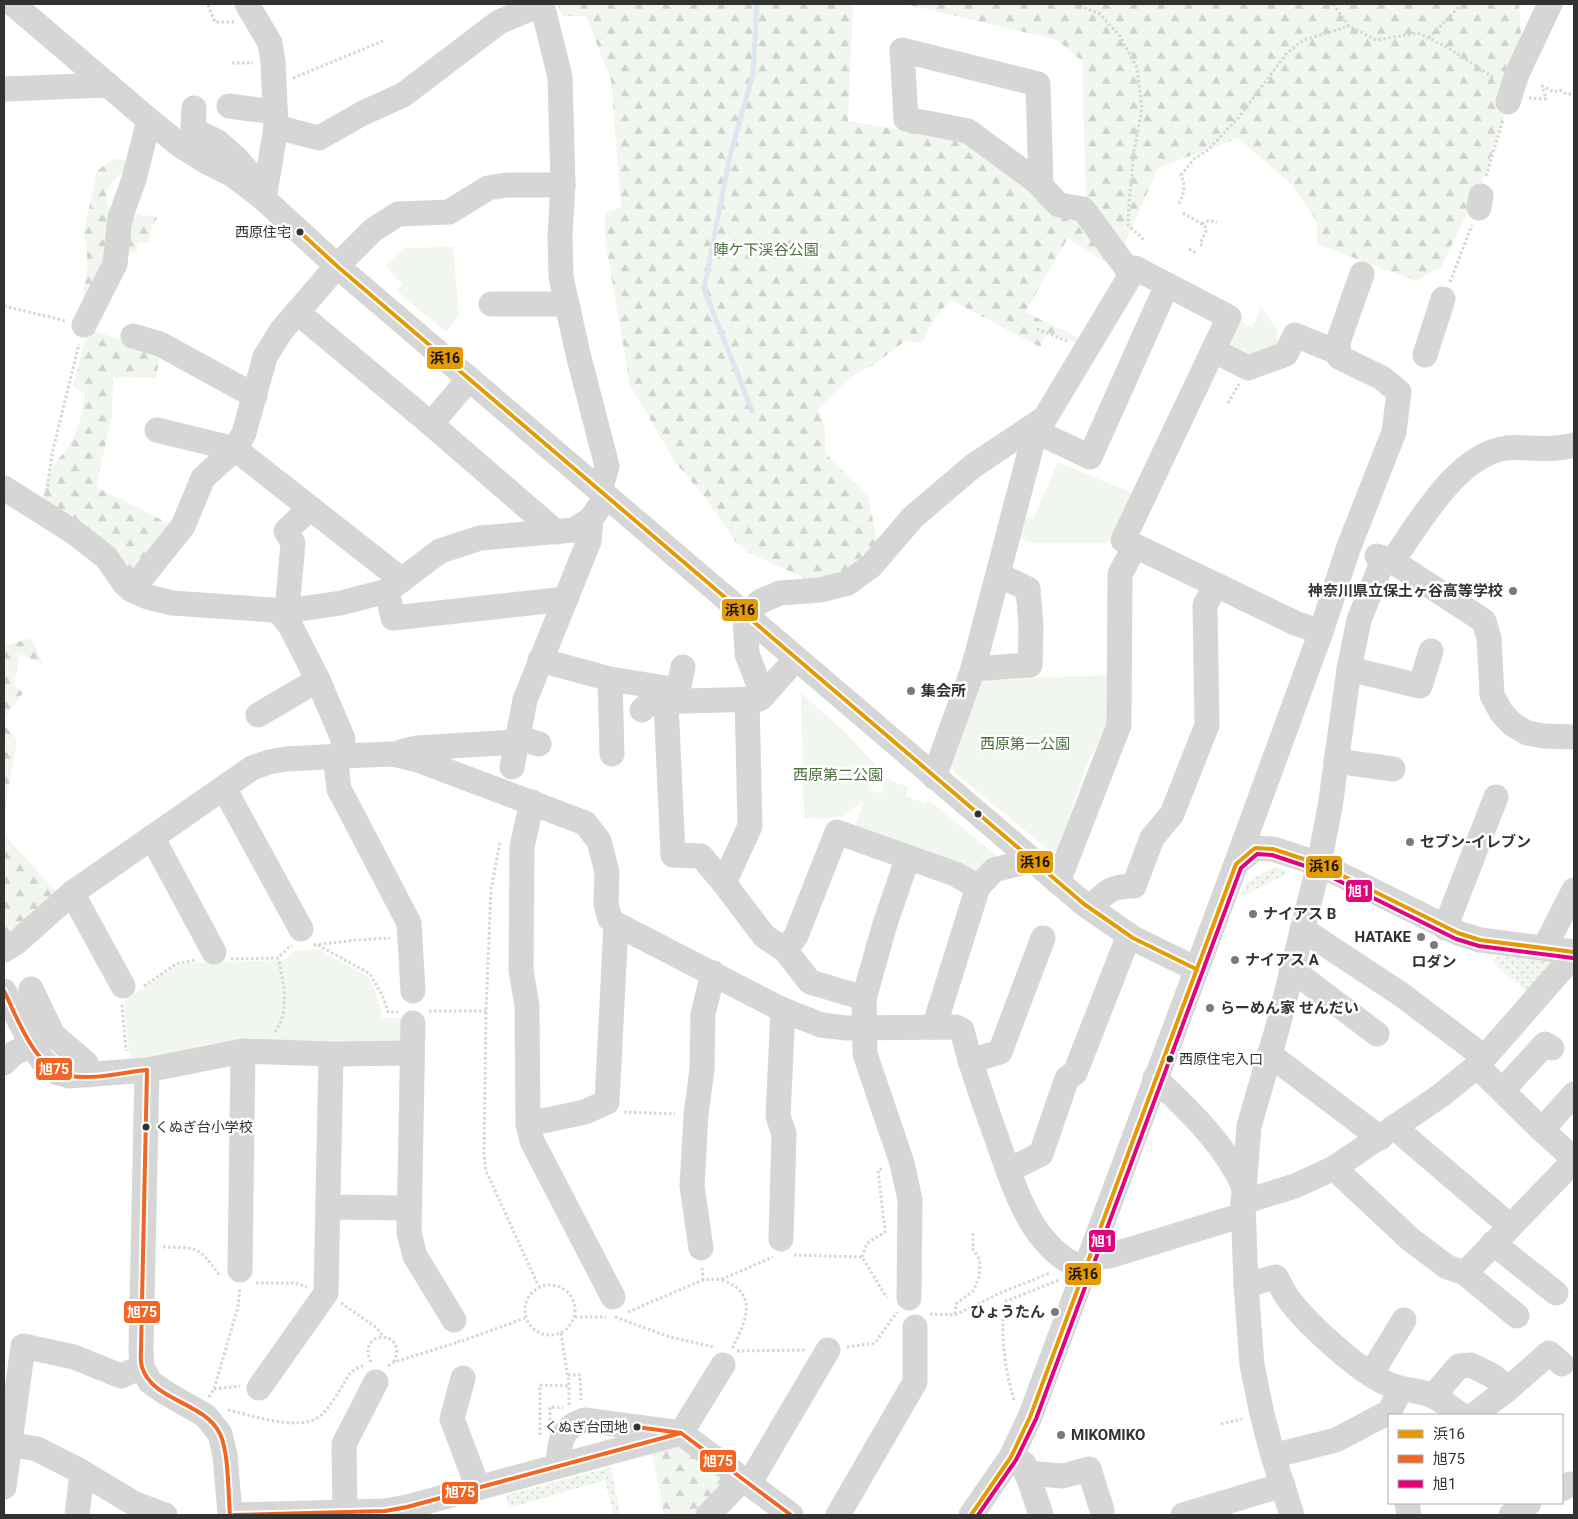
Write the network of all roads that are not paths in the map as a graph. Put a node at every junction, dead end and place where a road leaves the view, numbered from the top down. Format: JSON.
{"nodes":[{"id":1,"x":13,"y":4,"type":"edge"},
{"id":2,"x":542,"y":4,"type":"edge"},
{"id":3,"x":1550,"y":4,"type":"edge"},
{"id":4,"x":252,"y":13,"type":"edge"},
{"id":5,"x":108,"y":85,"type":"junction"},
{"id":6,"x":4,"y":89,"type":"edge"},
{"id":7,"x":1518,"y":97,"type":"road end"},
{"id":8,"x":229,"y":106,"type":"dead end"},
{"id":9,"x":194,"y":108,"type":"dead end"},
{"id":10,"x":149,"y":120,"type":"junction"},
{"id":11,"x":276,"y":120,"type":"junction"},
{"id":12,"x":563,"y":185,"type":"junction"},
{"id":13,"x":1041,"y":186,"type":"junction"},
{"id":14,"x":264,"y":195,"type":"junction"},
{"id":15,"x":337,"y":266,"type":"junction"},
{"id":16,"x":1131,"y":274,"type":"junction"},
{"id":17,"x":1362,"y":274,"type":"dead end"},
{"id":18,"x":1167,"y":285,"type":"junction"},
{"id":19,"x":1443,"y":299,"type":"road end"},
{"id":20,"x":492,"y":304,"type":"dead end"},
{"id":21,"x":567,"y":304,"type":"junction"},
{"id":22,"x":297,"y":312,"type":"junction"},
{"id":23,"x":84,"y":325,"type":"road end"},
{"id":24,"x":133,"y":336,"type":"dead end"},
{"id":25,"x":1213,"y":350,"type":"junction"},
{"id":26,"x":1339,"y":353,"type":"junction"},
{"id":27,"x":1425,"y":355,"type":"dead end"},
{"id":28,"x":469,"y":379,"type":"junction"},
{"id":29,"x":255,"y":396,"type":"junction"},
{"id":30,"x":431,"y":424,"type":"junction"},
{"id":31,"x":1041,"y":425,"type":"junction"},
{"id":32,"x":157,"y":430,"type":"dead end"},
{"id":33,"x":1574,"y":444,"type":"edge"},
{"id":34,"x":235,"y":449,"type":"junction"},
{"id":35,"x":4,"y":488,"type":"edge"},
{"id":36,"x":603,"y":494,"type":"junction"},
{"id":37,"x":310,"y":508,"type":"junction"},
{"id":38,"x":592,"y":519,"type":"junction"},
{"id":39,"x":556,"y":532,"type":"junction"},
{"id":40,"x":1135,"y":546,"type":"junction"},
{"id":41,"x":1348,"y":549,"type":"junction"},
{"id":42,"x":1388,"y":560,"type":"junction"},
{"id":43,"x":999,"y":575,"type":"junction"},
{"id":44,"x":394,"y":585,"type":"junction"},
{"id":45,"x":1216,"y":585,"type":"junction"},
{"id":46,"x":132,"y":590,"type":"junction"},
{"id":47,"x":566,"y":599,"type":"junction"},
{"id":48,"x":283,"y":610,"type":"junction"},
{"id":49,"x":745,"y":615,"type":"junction"},
{"id":50,"x":1321,"y":632,"type":"junction"},
{"id":51,"x":1431,"y":651,"type":"dead end"},
{"id":52,"x":796,"y":659,"type":"junction"},
{"id":53,"x":540,"y":660,"type":"junction"},
{"id":54,"x":973,"y":669,"type":"junction"},
{"id":55,"x":1349,"y":669,"type":"junction"},
{"id":56,"x":610,"y":679,"type":"junction"},
{"id":57,"x":318,"y":680,"type":"junction"},
{"id":58,"x":673,"y":690,"type":"junction"},
{"id":59,"x":755,"y":697,"type":"junction"},
{"id":60,"x":642,"y":710,"type":"dead end"},
{"id":61,"x":258,"y":715,"type":"dead end"},
{"id":62,"x":1574,"y":737,"type":"edge"},
{"id":63,"x":524,"y":741,"type":"junction"},
{"id":64,"x":392,"y":754,"type":"junction"},
{"id":65,"x":612,"y":754,"type":"dead end"},
{"id":66,"x":339,"y":756,"type":"junction"},
{"id":67,"x":1336,"y":760,"type":"junction"},
{"id":68,"x":1393,"y":769,"type":"dead end"},
{"id":69,"x":934,"y":777,"type":"junction"},
{"id":70,"x":509,"y":781,"type":"junction"},
{"id":71,"x":224,"y":788,"type":"junction"},
{"id":72,"x":1496,"y":797,"type":"dead end"},
{"id":73,"x":532,"y":802,"type":"junction"},
{"id":74,"x":152,"y":837,"type":"junction"},
{"id":75,"x":908,"y":857,"type":"junction"},
{"id":76,"x":1032,"y":860,"type":"junction"},
{"id":77,"x":1236,"y":864,"type":"junction"},
{"id":78,"x":1319,"y":864,"type":"junction"},
{"id":79,"x":1058,"y":882,"type":"junction"},
{"id":80,"x":724,"y":883,"type":"junction"},
{"id":81,"x":978,"y":888,"type":"junction"},
{"id":82,"x":1574,"y":890,"type":"edge"},
{"id":83,"x":72,"y":893,"type":"junction"},
{"id":84,"x":1090,"y":908,"type":"junction"},
{"id":85,"x":616,"y":924,"type":"junction"},
{"id":86,"x":1446,"y":928,"type":"junction"},
{"id":87,"x":1302,"y":930,"type":"junction"},
{"id":88,"x":1128,"y":935,"type":"junction"},
{"id":89,"x":1043,"y":938,"type":"dead end"},
{"id":90,"x":303,"y":940,"type":"road end"},
{"id":91,"x":1545,"y":947,"type":"junction"},
{"id":92,"x":4,"y":950,"type":"edge"},
{"id":93,"x":785,"y":950,"type":"junction"},
{"id":94,"x":1574,"y":953,"type":"edge"},
{"id":95,"x":211,"y":957,"type":"road end"},
{"id":96,"x":1196,"y":969,"type":"junction"},
{"id":97,"x":1291,"y":969,"type":"junction"},
{"id":98,"x":713,"y":973,"type":"junction"},
{"id":99,"x":31,"y":989,"type":"dead end"},
{"id":100,"x":4,"y":991,"type":"edge"},
{"id":101,"x":413,"y":991,"type":"dead end"},
{"id":102,"x":127,"y":992,"type":"road end"},
{"id":103,"x":864,"y":998,"type":"junction"},
{"id":104,"x":784,"y":1010,"type":"junction"},
{"id":105,"x":413,"y":1023,"type":"dead end"},
{"id":106,"x":934,"y":1027,"type":"junction"},
{"id":107,"x":864,"y":1028,"type":"junction"},
{"id":108,"x":1377,"y":1034,"type":"dead end"},
{"id":109,"x":32,"y":1045,"type":"junction"},
{"id":110,"x":1552,"y":1048,"type":"dead end"},
{"id":111,"x":243,"y":1051,"type":"junction"},
{"id":112,"x":412,"y":1053,"type":"junction"},
{"id":113,"x":331,"y":1054,"type":"junction"},
{"id":114,"x":1269,"y":1054,"type":"junction"},
{"id":115,"x":970,"y":1062,"type":"junction"},
{"id":116,"x":1481,"y":1062,"type":"junction"},
{"id":117,"x":4,"y":1063,"type":"edge"},
{"id":118,"x":137,"y":1071,"type":"junction"},
{"id":119,"x":90,"y":1075,"type":"junction"},
{"id":120,"x":1155,"y":1078,"type":"junction"},
{"id":121,"x":1503,"y":1090,"type":"junction"},
{"id":122,"x":1574,"y":1094,"type":"edge"},
{"id":123,"x":528,"y":1124,"type":"junction"},
{"id":124,"x":1542,"y":1130,"type":"junction"},
{"id":125,"x":1387,"y":1132,"type":"junction"},
{"id":126,"x":1574,"y":1160,"type":"edge"},
{"id":127,"x":1334,"y":1168,"type":"junction"},
{"id":128,"x":1008,"y":1170,"type":"junction"},
{"id":129,"x":1243,"y":1201,"type":"junction"},
{"id":130,"x":328,"y":1207,"type":"junction"},
{"id":131,"x":409,"y":1208,"type":"junction"},
{"id":132,"x":1501,"y":1235,"type":"junction"},
{"id":133,"x":701,"y":1248,"type":"dead end"},
{"id":134,"x":783,"y":1250,"type":"road end"},
{"id":135,"x":1088,"y":1264,"type":"junction"},
{"id":136,"x":1465,"y":1273,"type":"junction"},
{"id":137,"x":234,"y":1277,"type":"road end"},
{"id":138,"x":1246,"y":1285,"type":"junction"},
{"id":139,"x":1556,"y":1293,"type":"dead end"},
{"id":140,"x":614,"y":1307,"type":"road end"},
{"id":141,"x":1517,"y":1316,"type":"dead end"},
{"id":142,"x":1404,"y":1320,"type":"dead end"},
{"id":143,"x":456,"y":1331,"type":"road end"},
{"id":144,"x":828,"y":1350,"type":"road end"},
{"id":145,"x":727,"y":1358,"type":"road end"},
{"id":146,"x":1562,"y":1364,"type":"dead end"},
{"id":147,"x":142,"y":1367,"type":"junction"},
{"id":148,"x":377,"y":1371,"type":"road end"},
{"id":149,"x":1371,"y":1374,"type":"junction"},
{"id":150,"x":463,"y":1378,"type":"dead end"},
{"id":151,"x":259,"y":1388,"type":"dead end"},
{"id":152,"x":1400,"y":1389,"type":"junction"},
{"id":153,"x":1508,"y":1389,"type":"junction"},
{"id":154,"x":1433,"y":1396,"type":"junction"},
{"id":155,"x":1460,"y":1414,"type":"edge"},
{"id":156,"x":1475,"y":1414,"type":"edge"},
{"id":157,"x":681,"y":1433,"type":"junction"},
{"id":158,"x":9,"y":1444,"type":"junction"},
{"id":159,"x":1273,"y":1456,"type":"junction"},
{"id":160,"x":1019,"y":1465,"type":"junction"},
{"id":161,"x":558,"y":1466,"type":"junction"},
{"id":162,"x":82,"y":1473,"type":"junction"},
{"id":163,"x":746,"y":1481,"type":"junction"},
{"id":164,"x":1283,"y":1485,"type":"junction"},
{"id":165,"x":4,"y":1487,"type":"edge"},
{"id":166,"x":478,"y":1488,"type":"junction"},
{"id":167,"x":1528,"y":1504,"type":"edge"},
{"id":168,"x":1102,"y":1510,"type":"dead end"},
{"id":169,"x":329,"y":1514,"type":"edge"},
{"id":170,"x":77,"y":1515,"type":"edge"},
{"id":171,"x":165,"y":1515,"type":"edge"},
{"id":172,"x":232,"y":1515,"type":"edge"},
{"id":173,"x":708,"y":1515,"type":"edge"},
{"id":174,"x":791,"y":1515,"type":"edge"},
{"id":175,"x":838,"y":1515,"type":"edge"},
{"id":176,"x":971,"y":1515,"type":"edge"},
{"id":177,"x":1040,"y":1515,"type":"edge"},
{"id":178,"x":1183,"y":1515,"type":"edge"},
{"id":179,"x":1292,"y":1515,"type":"edge"},
{"id":180,"x":1511,"y":1515,"type":"edge"}],
"edges":[{"from":1,"to":5,"type":"street"},
{"from":2,"to":11,"type":"street"},
{"from":2,"to":12,"type":"street"},
{"from":3,"to":7,"type":"street"},
{"from":4,"to":11,"type":"street"},
{"from":5,"to":6,"type":"street"},
{"from":5,"to":10,"type":"street"},
{"from":8,"to":11,"type":"street"},
{"from":9,"to":14,"type":"street"},
{"from":10,"to":14,"type":"street"},
{"from":10,"to":23,"type":"street"},
{"from":11,"to":14,"type":"street"},
{"from":12,"to":15,"type":"street"},
{"from":12,"to":21,"type":"street"},
{"from":13,"to":13,"type":"street"},
{"from":13,"to":16,"type":"street"},
{"from":14,"to":15,"type":"street"},
{"from":15,"to":22,"type":"street"},
{"from":15,"to":28,"type":"street"},
{"from":16,"to":18,"type":"street"},
{"from":16,"to":31,"type":"street"},
{"from":17,"to":26,"type":"street"},
{"from":18,"to":25,"type":"street"},
{"from":18,"to":31,"type":"street"},
{"from":19,"to":27,"type":"street"},
{"from":20,"to":21,"type":"street"},
{"from":21,"to":36,"type":"street"},
{"from":22,"to":29,"type":"street"},
{"from":22,"to":30,"type":"street"},
{"from":24,"to":29,"type":"street"},
{"from":25,"to":26,"type":"street"},
{"from":25,"to":40,"type":"street"},
{"from":26,"to":41,"type":"street"},
{"from":28,"to":30,"type":"street"},
{"from":28,"to":36,"type":"street"},
{"from":29,"to":34,"type":"street"},
{"from":30,"to":39,"type":"street"},
{"from":31,"to":43,"type":"street"},
{"from":31,"to":49,"type":"street"},
{"from":32,"to":34,"type":"street"},
{"from":33,"to":42,"type":"street"},
{"from":34,"to":37,"type":"street"},
{"from":34,"to":46,"type":"street"},
{"from":35,"to":46,"type":"street"},
{"from":36,"to":38,"type":"street"},
{"from":36,"to":49,"type":"street"},
{"from":37,"to":44,"type":"street"},
{"from":37,"to":48,"type":"street"},
{"from":38,"to":39,"type":"street"},
{"from":38,"to":47,"type":"street"},
{"from":39,"to":44,"type":"street"},
{"from":40,"to":45,"type":"street"},
{"from":40,"to":79,"type":"street"},
{"from":41,"to":42,"type":"street"},
{"from":41,"to":50,"type":"street"},
{"from":42,"to":55,"type":"street"},
{"from":42,"to":62,"type":"street"},
{"from":43,"to":54,"type":"street"},
{"from":43,"to":54,"type":"street"},
{"from":44,"to":47,"type":"street"},
{"from":44,"to":48,"type":"street"},
{"from":45,"to":50,"type":"street"},
{"from":45,"to":84,"type":"street"},
{"from":46,"to":48,"type":"street"},
{"from":47,"to":53,"type":"street"},
{"from":48,"to":57,"type":"street"},
{"from":49,"to":52,"type":"street"},
{"from":49,"to":59,"type":"street"},
{"from":50,"to":77,"type":"street"},
{"from":51,"to":55,"type":"street"},
{"from":52,"to":59,"type":"street"},
{"from":52,"to":69,"type":"street"},
{"from":53,"to":56,"type":"street"},
{"from":53,"to":63,"type":"street"},
{"from":54,"to":69,"type":"street"},
{"from":55,"to":67,"type":"street"},
{"from":56,"to":58,"type":"street"},
{"from":56,"to":65,"type":"street"},
{"from":57,"to":61,"type":"street"},
{"from":57,"to":66,"type":"street"},
{"from":58,"to":59,"type":"street"},
{"from":58,"to":60,"type":"street"},
{"from":58,"to":80,"type":"street"},
{"from":59,"to":80,"type":"street"},
{"from":63,"to":64,"type":"street"},
{"from":63,"to":70,"type":"street"},
{"from":64,"to":66,"type":"street"},
{"from":64,"to":70,"type":"street"},
{"from":66,"to":71,"type":"street"},
{"from":66,"to":101,"type":"street"},
{"from":67,"to":68,"type":"street"},
{"from":67,"to":78,"type":"street"},
{"from":69,"to":76,"type":"street"},
{"from":70,"to":73,"type":"street"},
{"from":71,"to":74,"type":"street"},
{"from":71,"to":90,"type":"street"},
{"from":72,"to":86,"type":"street"},
{"from":73,"to":85,"type":"street"},
{"from":73,"to":123,"type":"street"},
{"from":74,"to":83,"type":"street"},
{"from":74,"to":95,"type":"street"},
{"from":75,"to":81,"type":"street"},
{"from":75,"to":93,"type":"street"},
{"from":75,"to":103,"type":"street"},
{"from":76,"to":79,"type":"street"},
{"from":76,"to":81,"type":"street"},
{"from":77,"to":78,"type":"street"},
{"from":77,"to":96,"type":"street"},
{"from":78,"to":86,"type":"street"},
{"from":78,"to":87,"type":"street"},
{"from":79,"to":84,"type":"street"},
{"from":80,"to":93,"type":"street"},
{"from":81,"to":106,"type":"street"},
{"from":82,"to":91,"type":"street"},
{"from":83,"to":92,"type":"street"},
{"from":83,"to":102,"type":"street"},
{"from":84,"to":88,"type":"street"},
{"from":85,"to":98,"type":"street"},
{"from":85,"to":123,"type":"street"},
{"from":86,"to":91,"type":"street"},
{"from":87,"to":97,"type":"street"},
{"from":87,"to":116,"type":"street"},
{"from":88,"to":96,"type":"street"},
{"from":88,"to":128,"type":"street"},
{"from":89,"to":115,"type":"street"},
{"from":91,"to":94,"type":"street"},
{"from":93,"to":103,"type":"street"},
{"from":94,"to":116,"type":"street"},
{"from":96,"to":120,"type":"street"},
{"from":97,"to":108,"type":"street"},
{"from":97,"to":114,"type":"street"},
{"from":98,"to":104,"type":"street"},
{"from":98,"to":133,"type":"street"},
{"from":99,"to":119,"type":"street"},
{"from":100,"to":109,"type":"street"},
{"from":103,"to":107,"type":"street"},
{"from":104,"to":107,"type":"street"},
{"from":104,"to":134,"type":"street"},
{"from":105,"to":112,"type":"street"},
{"from":106,"to":107,"type":"street"},
{"from":106,"to":115,"type":"street"},
{"from":107,"to":175,"type":"street"},
{"from":109,"to":117,"type":"street"},
{"from":109,"to":119,"type":"street"},
{"from":110,"to":121,"type":"street"},
{"from":111,"to":113,"type":"street"},
{"from":111,"to":118,"type":"street"},
{"from":111,"to":137,"type":"street"},
{"from":112,"to":113,"type":"street"},
{"from":112,"to":131,"type":"street"},
{"from":113,"to":130,"type":"street"},
{"from":114,"to":125,"type":"street"},
{"from":114,"to":129,"type":"street"},
{"from":115,"to":128,"type":"street"},
{"from":116,"to":121,"type":"street"},
{"from":116,"to":125,"type":"street"},
{"from":118,"to":119,"type":"street"},
{"from":118,"to":147,"type":"street"},
{"from":120,"to":129,"type":"street"},
{"from":120,"to":135,"type":"street"},
{"from":121,"to":124,"type":"street"},
{"from":122,"to":124,"type":"street"},
{"from":123,"to":140,"type":"street"},
{"from":124,"to":126,"type":"street"},
{"from":125,"to":127,"type":"street"},
{"from":125,"to":132,"type":"street"},
{"from":126,"to":132,"type":"street"},
{"from":127,"to":129,"type":"street"},
{"from":127,"to":136,"type":"street"},
{"from":128,"to":135,"type":"street"},
{"from":129,"to":135,"type":"street"},
{"from":129,"to":138,"type":"street"},
{"from":130,"to":131,"type":"street"},
{"from":130,"to":151,"type":"street"},
{"from":131,"to":143,"type":"street"},
{"from":132,"to":136,"type":"street"},
{"from":132,"to":139,"type":"street"},
{"from":135,"to":160,"type":"street"},
{"from":136,"to":141,"type":"street"},
{"from":138,"to":149,"type":"street"},
{"from":138,"to":159,"type":"street"},
{"from":142,"to":149,"type":"street"},
{"from":144,"to":163,"type":"street"},
{"from":145,"to":157,"type":"street"},
{"from":146,"to":153,"type":"street"},
{"from":147,"to":158,"type":"street"},
{"from":147,"to":172,"type":"street"},
{"from":148,"to":169,"type":"street"},
{"from":149,"to":152,"type":"street"},
{"from":150,"to":166,"type":"street"},
{"from":152,"to":154,"type":"street"},
{"from":152,"to":159,"type":"street"},
{"from":153,"to":154,"type":"street"},
{"from":153,"to":156,"type":"street"},
{"from":154,"to":155,"type":"street"},
{"from":157,"to":161,"type":"street"},
{"from":157,"to":161,"type":"street"},
{"from":157,"to":163,"type":"street"},
{"from":158,"to":162,"type":"street"},
{"from":158,"to":165,"type":"street"},
{"from":159,"to":164,"type":"street"},
{"from":160,"to":168,"type":"street"},
{"from":160,"to":176,"type":"street"},
{"from":160,"to":177,"type":"street"},
{"from":161,"to":166,"type":"street"},
{"from":162,"to":170,"type":"street"},
{"from":162,"to":171,"type":"street"},
{"from":163,"to":173,"type":"street"},
{"from":163,"to":174,"type":"street"},
{"from":164,"to":178,"type":"street"},
{"from":164,"to":179,"type":"street"},
{"from":166,"to":169,"type":"street"},
{"from":167,"to":180,"type":"street"},
{"from":169,"to":172,"type":"street"}]}
